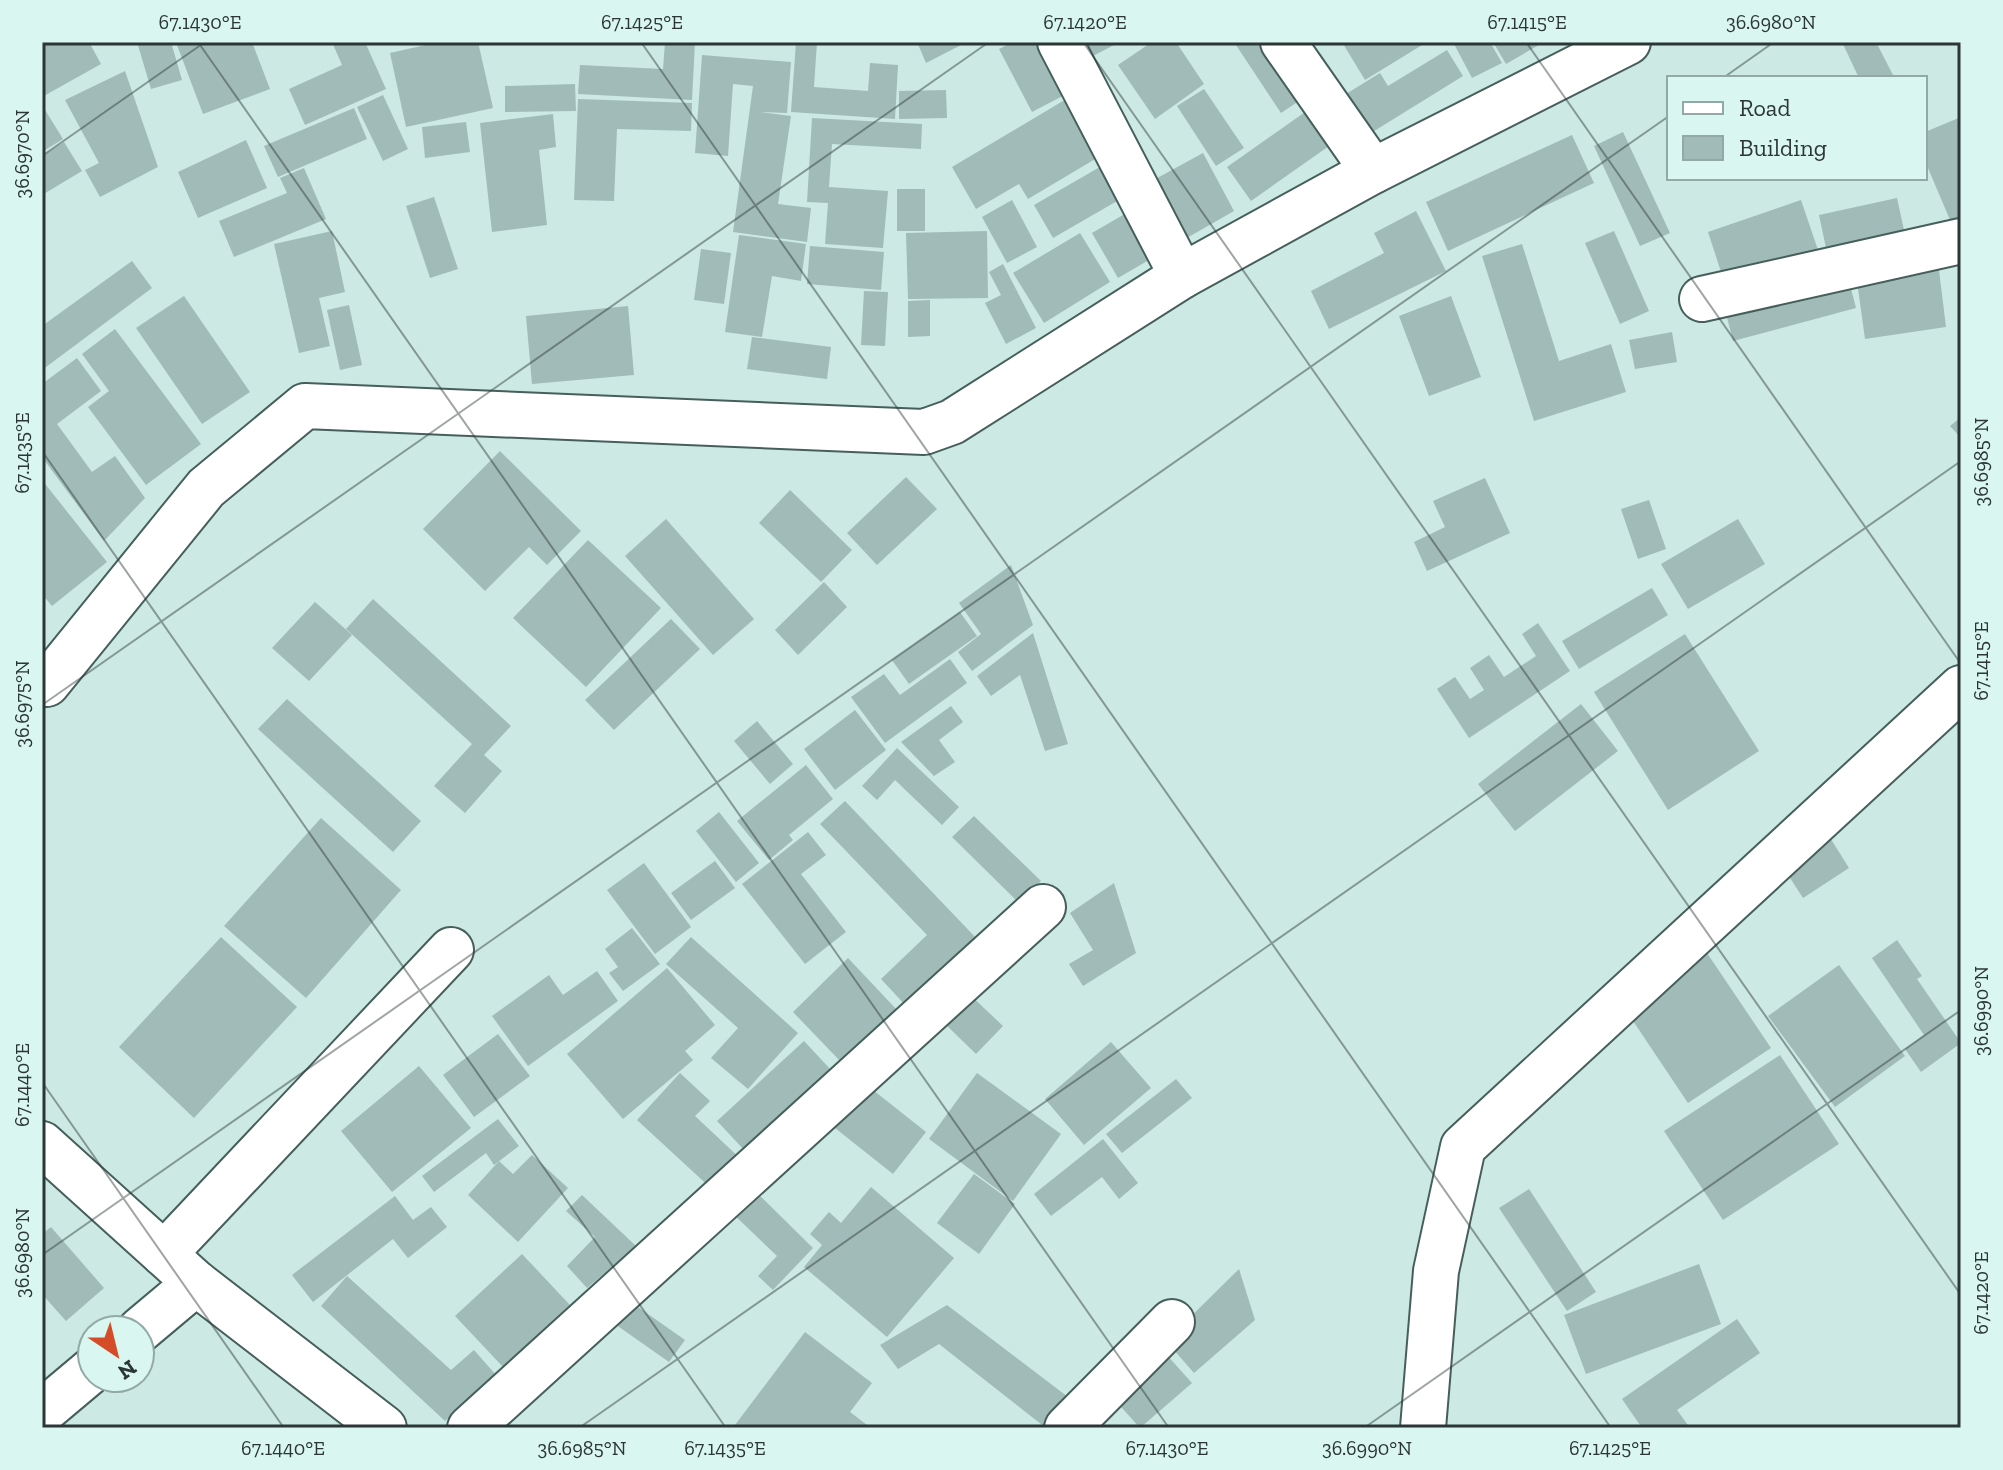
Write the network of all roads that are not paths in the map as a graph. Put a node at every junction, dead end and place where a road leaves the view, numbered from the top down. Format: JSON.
{"nodes":[{"id":1,"x":1060,"y":42,"type":"edge"},
{"id":2,"x":1283,"y":42,"type":"edge"},
{"id":3,"x":1628,"y":42,"type":"edge"},
{"id":4,"x":1373,"y":171,"type":"junction"},
{"id":5,"x":1961,"y":241,"type":"edge"},
{"id":6,"x":1182,"y":276,"type":"junction"},
{"id":7,"x":1702,"y":299,"type":"dead end"},
{"id":8,"x":47,"y":684,"type":"dead end"},
{"id":9,"x":1961,"y":688,"type":"edge"},
{"id":10,"x":1043,"y":907,"type":"dead end"},
{"id":11,"x":451,"y":950,"type":"dead end"},
{"id":12,"x":42,"y":1144,"type":"edge"},
{"id":13,"x":164,"y":1254,"type":"junction"},
{"id":14,"x":196,"y":1283,"type":"junction"},
{"id":15,"x":156,"y":1317,"type":"edge"},
{"id":16,"x":1172,"y":1322,"type":"dead end"},
{"id":17,"x":76,"y":1383,"type":"edge"},
{"id":18,"x":42,"y":1412,"type":"edge"},
{"id":19,"x":384,"y":1428,"type":"edge"},
{"id":20,"x":470,"y":1428,"type":"edge"},
{"id":21,"x":1067,"y":1428,"type":"edge"},
{"id":22,"x":1423,"y":1428,"type":"edge"}],
"edges":[{"from":1,"to":6,"type":"street"},
{"from":2,"to":4,"type":"street"},
{"from":3,"to":4,"type":"street"},
{"from":4,"to":6,"type":"street"},
{"from":5,"to":7,"type":"street"},
{"from":6,"to":8,"type":"street"},
{"from":9,"to":22,"type":"street"},
{"from":10,"to":20,"type":"street"},
{"from":11,"to":13,"type":"street"},
{"from":12,"to":13,"type":"street"},
{"from":13,"to":14,"type":"street"},
{"from":14,"to":15,"type":"street"},
{"from":14,"to":19,"type":"street"},
{"from":16,"to":21,"type":"street"},
{"from":17,"to":18,"type":"street"}]}
